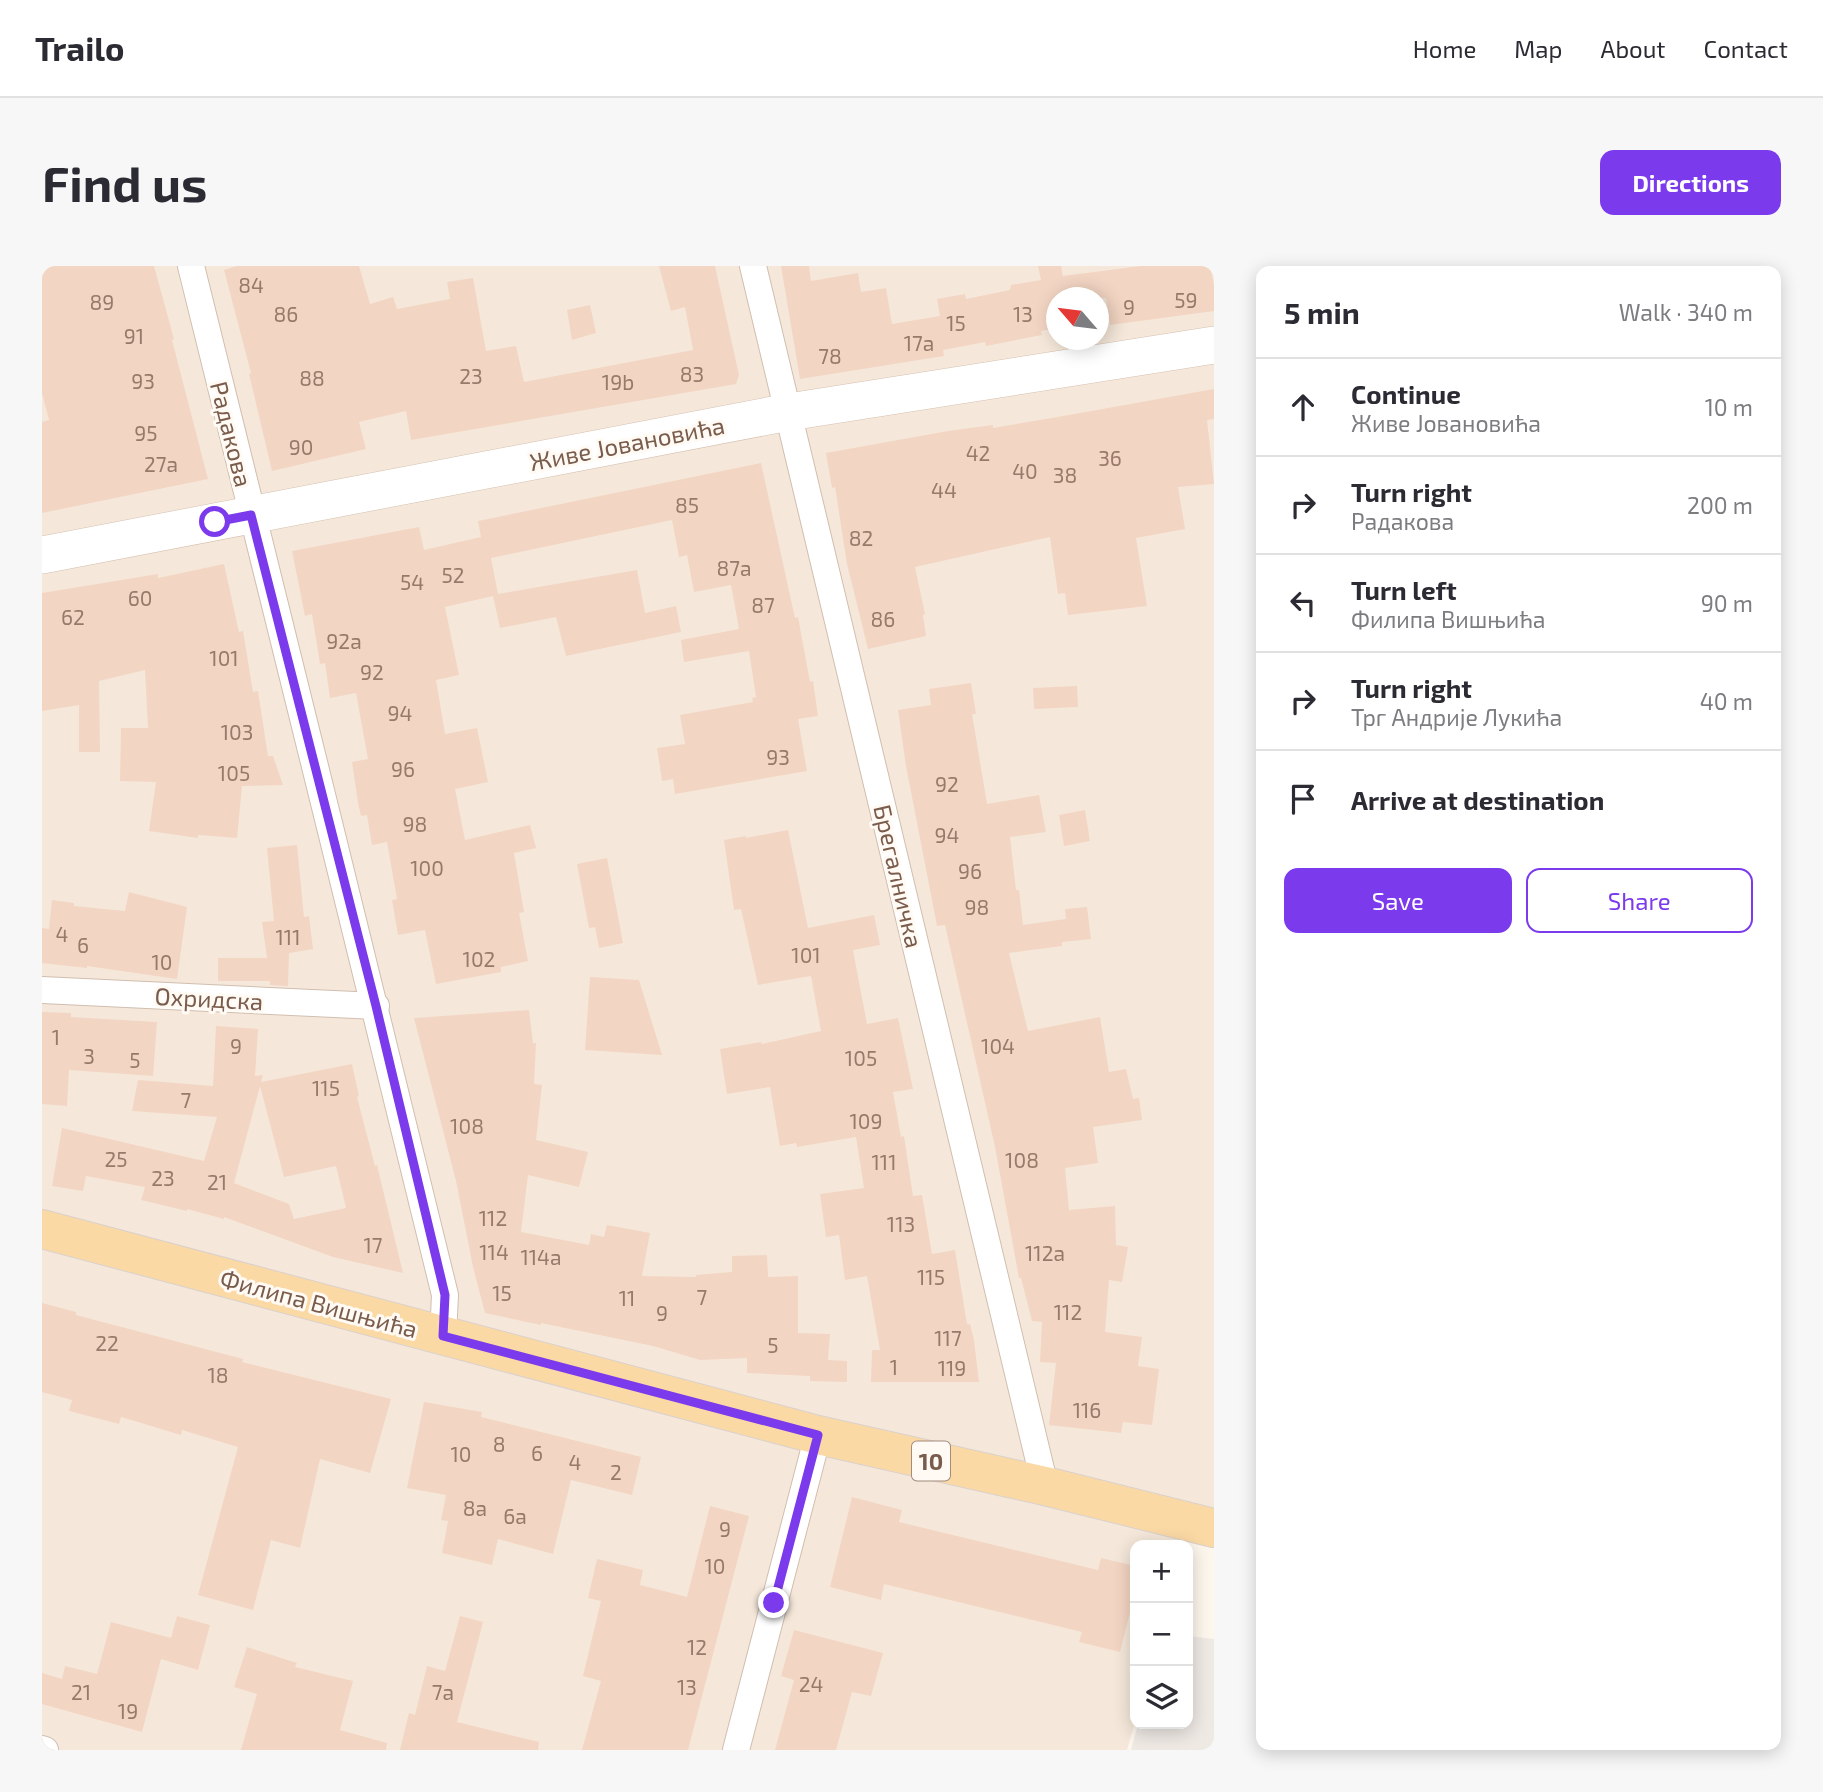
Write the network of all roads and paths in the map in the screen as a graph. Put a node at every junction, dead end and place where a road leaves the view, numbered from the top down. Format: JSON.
{"nodes":[{"id":1,"x":191,"y":266,"type":"edge"},
{"id":2,"x":753,"y":266,"type":"edge"},
{"id":3,"x":1214,"y":345,"type":"edge"},
{"id":4,"x":789,"y":412,"type":"junction"},
{"id":5,"x":251,"y":515,"type":"junction"},
{"id":6,"x":42,"y":555,"type":"edge"},
{"id":7,"x":42,"y":990,"type":"edge"},
{"id":8,"x":376,"y":1006,"type":"junction"},
{"id":9,"x":42,"y":1229,"type":"edge"},
{"id":10,"x":443,"y":1336,"type":"junction"},
{"id":11,"x":818,"y":1435,"type":"junction"},
{"id":12,"x":1045,"y":1486,"type":"junction"},
{"id":13,"x":1214,"y":1528,"type":"edge"},
{"id":14,"x":736,"y":1750,"type":"edge"}],
"edges":[{"from":1,"to":5,"type":"street","name":"Радакова"},
{"from":2,"to":4,"type":"street","name":"Брегалничка"},
{"from":3,"to":4,"type":"street","name":"Живе Јовановића"},
{"from":4,"to":5,"type":"street","name":"Живе Јовановића"},
{"from":4,"to":12,"type":"street","name":"Брегалничка"},
{"from":5,"to":6,"type":"street","name":"Живе Јовановића"},
{"from":5,"to":8,"type":"street","name":"Радакова"},
{"from":7,"to":8,"type":"street","name":"Охридска"},
{"from":8,"to":10,"type":"street","name":"Радакова"},
{"from":9,"to":10,"type":"main road","name":"Филипа Вишњића","number":"10"},
{"from":10,"to":11,"type":"main road","name":"Филипа Вишњића","number":"10"},
{"from":11,"to":12,"type":"main road","name":"Филипа Вишњића","number":"10"},
{"from":11,"to":14,"type":"street"},
{"from":12,"to":13,"type":"main road","number":"10"}]}
